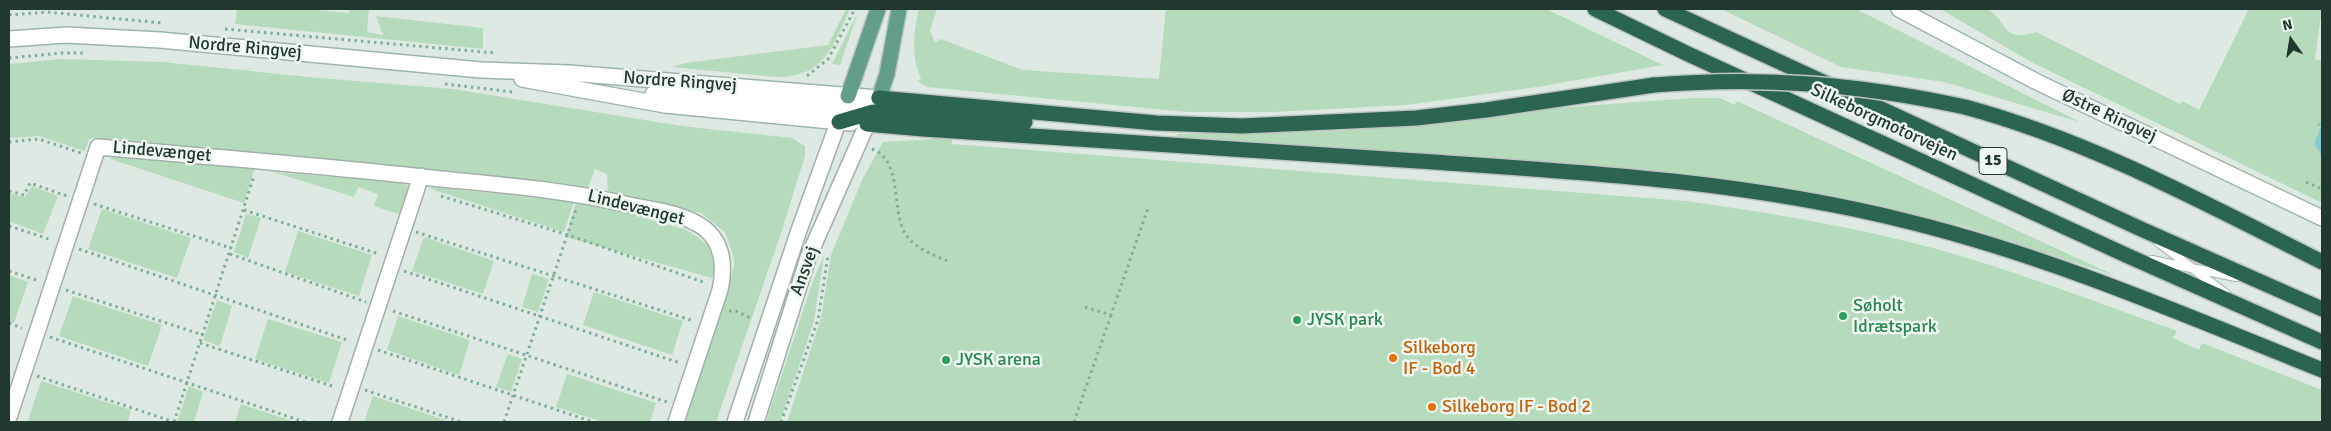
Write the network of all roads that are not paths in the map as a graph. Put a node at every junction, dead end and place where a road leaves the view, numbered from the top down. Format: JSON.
{"nodes":[{"id":1,"x":878,"y":9,"type":"edge"},
{"id":2,"x":899,"y":9,"type":"edge"},
{"id":3,"x":1595,"y":9,"type":"edge"},
{"id":4,"x":1665,"y":9,"type":"edge"},
{"id":5,"x":1899,"y":9,"type":"edge"},
{"id":6,"x":9,"y":39,"type":"edge"},
{"id":7,"x":481,"y":70,"type":"junction"},
{"id":8,"x":564,"y":88,"type":"junction"},
{"id":9,"x":846,"y":101,"type":"junction"},
{"id":10,"x":873,"y":111,"type":"junction"},
{"id":11,"x":839,"y":122,"type":"junction"},
{"id":12,"x":418,"y":182,"type":"junction"},
{"id":13,"x":2322,"y":218,"type":"edge"},
{"id":14,"x":2140,"y":229,"type":"junction"},
{"id":15,"x":2128,"y":256,"type":"junction"},
{"id":16,"x":2322,"y":262,"type":"edge"},
{"id":17,"x":2193,"y":268,"type":"junction"},
{"id":18,"x":2257,"y":281,"type":"junction"},
{"id":19,"x":2247,"y":309,"type":"junction"},
{"id":20,"x":2322,"y":310,"type":"edge"},
{"id":21,"x":2322,"y":342,"type":"edge"},
{"id":22,"x":2322,"y":370,"type":"edge"},
{"id":23,"x":9,"y":417,"type":"edge"},
{"id":24,"x":340,"y":422,"type":"edge"},
{"id":25,"x":676,"y":422,"type":"edge"},
{"id":26,"x":735,"y":422,"type":"edge"},
{"id":27,"x":756,"y":422,"type":"edge"}],
"edges":[{"from":1,"to":9,"type":"main road"},
{"from":2,"to":10,"type":"main road"},
{"from":3,"to":15,"type":"highway","name":"Silkeborgmotorvejen","number":"15"},
{"from":4,"to":14,"type":"highway","name":"Silkeborgmotorvejen","number":"15"},
{"from":5,"to":13,"type":"street","name":"Østre Ringvej"},
{"from":6,"to":7,"type":"street","name":"Nordre Ringvej"},
{"from":7,"to":8,"type":"street","name":"Nordre Ringvej"},
{"from":7,"to":9,"type":"street","name":"Nordre Ringvej"},
{"from":8,"to":9,"type":"street"},
{"from":8,"to":11,"type":"street","name":"Nordre Ringvej"},
{"from":9,"to":10,"type":"street"},
{"from":9,"to":11,"type":"street","name":"Ansvej"},
{"from":10,"to":11,"type":"highway"},
{"from":10,"to":16,"type":"highway","bridge":true},
{"from":10,"to":22,"type":"highway"},
{"from":10,"to":27,"type":"street","name":"Ansvej"},
{"from":11,"to":26,"type":"street","name":"Ansvej"},
{"from":12,"to":23,"type":"street","name":"Lindevænget"},
{"from":12,"to":24,"type":"street"},
{"from":12,"to":25,"type":"street","name":"Lindevænget"},
{"from":14,"to":17,"type":"lane"},
{"from":14,"to":18,"type":"highway","name":"Silkeborgmotorvejen","number":"15"},
{"from":15,"to":17,"type":"lane"},
{"from":15,"to":19,"type":"highway","name":"Silkeborgmotorvejen","number":"15"},
{"from":17,"to":18,"type":"lane"},
{"from":17,"to":19,"type":"lane"},
{"from":18,"to":20,"type":"highway","name":"Silkeborgmotorvejen","number":"15"},
{"from":19,"to":21,"type":"highway","name":"Silkeborgmotorvejen","number":"15"}]}
